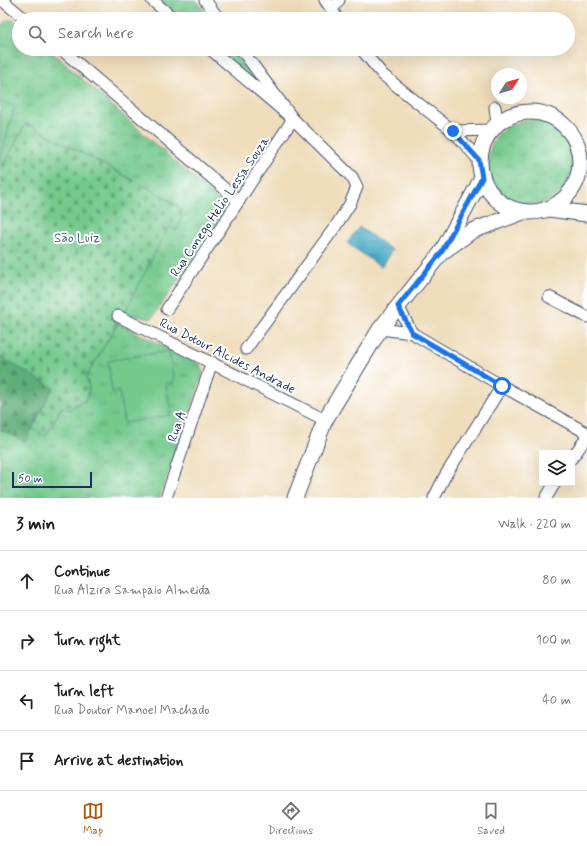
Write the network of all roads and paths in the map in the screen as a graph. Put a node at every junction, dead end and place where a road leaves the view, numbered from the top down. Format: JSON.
{"nodes":[{"id":1,"x":152,"y":0,"type":"edge"},
{"id":2,"x":205,"y":0,"type":"edge"},
{"id":3,"x":325,"y":0,"type":"edge"},
{"id":4,"x":339,"y":0,"type":"edge"},
{"id":5,"x":2,"y":4,"type":"edge"},
{"id":6,"x":14,"y":12,"type":"edge"},
{"id":7,"x":166,"y":12,"type":"edge"},
{"id":8,"x":214,"y":12,"type":"edge"},
{"id":9,"x":333,"y":12,"type":"edge"},
{"id":10,"x":336,"y":12,"type":"edge"},
{"id":11,"x":69,"y":56,"type":"edge"},
{"id":12,"x":218,"y":56,"type":"edge"},
{"id":13,"x":246,"y":56,"type":"edge"},
{"id":14,"x":367,"y":56,"type":"edge"},
{"id":15,"x":495,"y":107,"type":"dead end"},
{"id":16,"x":293,"y":119,"type":"junction"},
{"id":17,"x":494,"y":127,"type":"junction"},
{"id":18,"x":453,"y":131,"type":"junction"},
{"id":19,"x":479,"y":160,"type":"junction"},
{"id":20,"x":583,"y":172,"type":"edge"},
{"id":21,"x":482,"y":178,"type":"junction"},
{"id":22,"x":239,"y":201,"type":"junction"},
{"id":23,"x":549,"y":209,"type":"junction"},
{"id":24,"x":523,"y":212,"type":"junction"},
{"id":25,"x":587,"y":214,"type":"edge"},
{"id":26,"x":441,"y":253,"type":"junction"},
{"id":27,"x":549,"y":296,"type":"dead end"},
{"id":28,"x":398,"y":306,"type":"junction"},
{"id":29,"x":167,"y":309,"type":"dead end"},
{"id":30,"x":118,"y":316,"type":"dead end"},
{"id":31,"x":587,"y":317,"type":"edge"},
{"id":32,"x":380,"y":329,"type":"junction"},
{"id":33,"x":412,"y":333,"type":"junction"},
{"id":34,"x":246,"y":349,"type":"dead end"},
{"id":35,"x":212,"y":362,"type":"junction"},
{"id":36,"x":502,"y":386,"type":"junction"},
{"id":37,"x":325,"y":420,"type":"junction"},
{"id":38,"x":587,"y":433,"type":"edge"},
{"id":39,"x":587,"y":437,"type":"edge"},
{"id":40,"x":575,"y":454,"type":"edge"},
{"id":41,"x":553,"y":486,"type":"edge"},
{"id":42,"x":166,"y":498,"type":"edge"},
{"id":43,"x":295,"y":498,"type":"edge"},
{"id":44,"x":434,"y":498,"type":"edge"},
{"id":45,"x":546,"y":498,"type":"edge"}],
"edges":[{"from":1,"to":7,"type":"street"},
{"from":2,"to":8,"type":"street"},
{"from":3,"to":9,"type":"street"},
{"from":4,"to":10,"type":"street"},
{"from":5,"to":6,"type":"street"},
{"from":11,"to":22,"type":"street"},
{"from":12,"to":16,"type":"street"},
{"from":13,"to":16,"type":"street"},
{"from":14,"to":18,"type":"street"},
{"from":15,"to":17,"type":"street"},
{"from":16,"to":22,"type":"street","name":"Rua Conego Helio Lessa Souza"},
{"from":16,"to":34,"type":"street"},
{"from":17,"to":18,"type":"street"},
{"from":17,"to":19,"type":"street"},
{"from":17,"to":20,"type":"street"},
{"from":18,"to":19,"type":"street"},
{"from":19,"to":21,"type":"street"},
{"from":20,"to":23,"type":"street"},
{"from":21,"to":24,"type":"street"},
{"from":21,"to":26,"type":"street"},
{"from":22,"to":29,"type":"street","name":"Rua Conego Helio Lessa Souza"},
{"from":23,"to":24,"type":"street"},
{"from":23,"to":25,"type":"street"},
{"from":24,"to":26,"type":"street"},
{"from":26,"to":28,"type":"street"},
{"from":27,"to":31,"type":"street"},
{"from":28,"to":32,"type":"street"},
{"from":28,"to":33,"type":"street"},
{"from":30,"to":35,"type":"street","name":"Rua Dotour Alcides Andrade"},
{"from":32,"to":33,"type":"street"},
{"from":32,"to":37,"type":"street"},
{"from":33,"to":36,"type":"street"},
{"from":35,"to":37,"type":"street","name":"Rua Dotour Alcides Andrade"},
{"from":35,"to":42,"type":"street","name":"Rua A"},
{"from":36,"to":38,"type":"street"},
{"from":36,"to":44,"type":"street"},
{"from":37,"to":43,"type":"street"},
{"from":39,"to":40,"type":"street"},
{"from":41,"to":45,"type":"street"}]}
